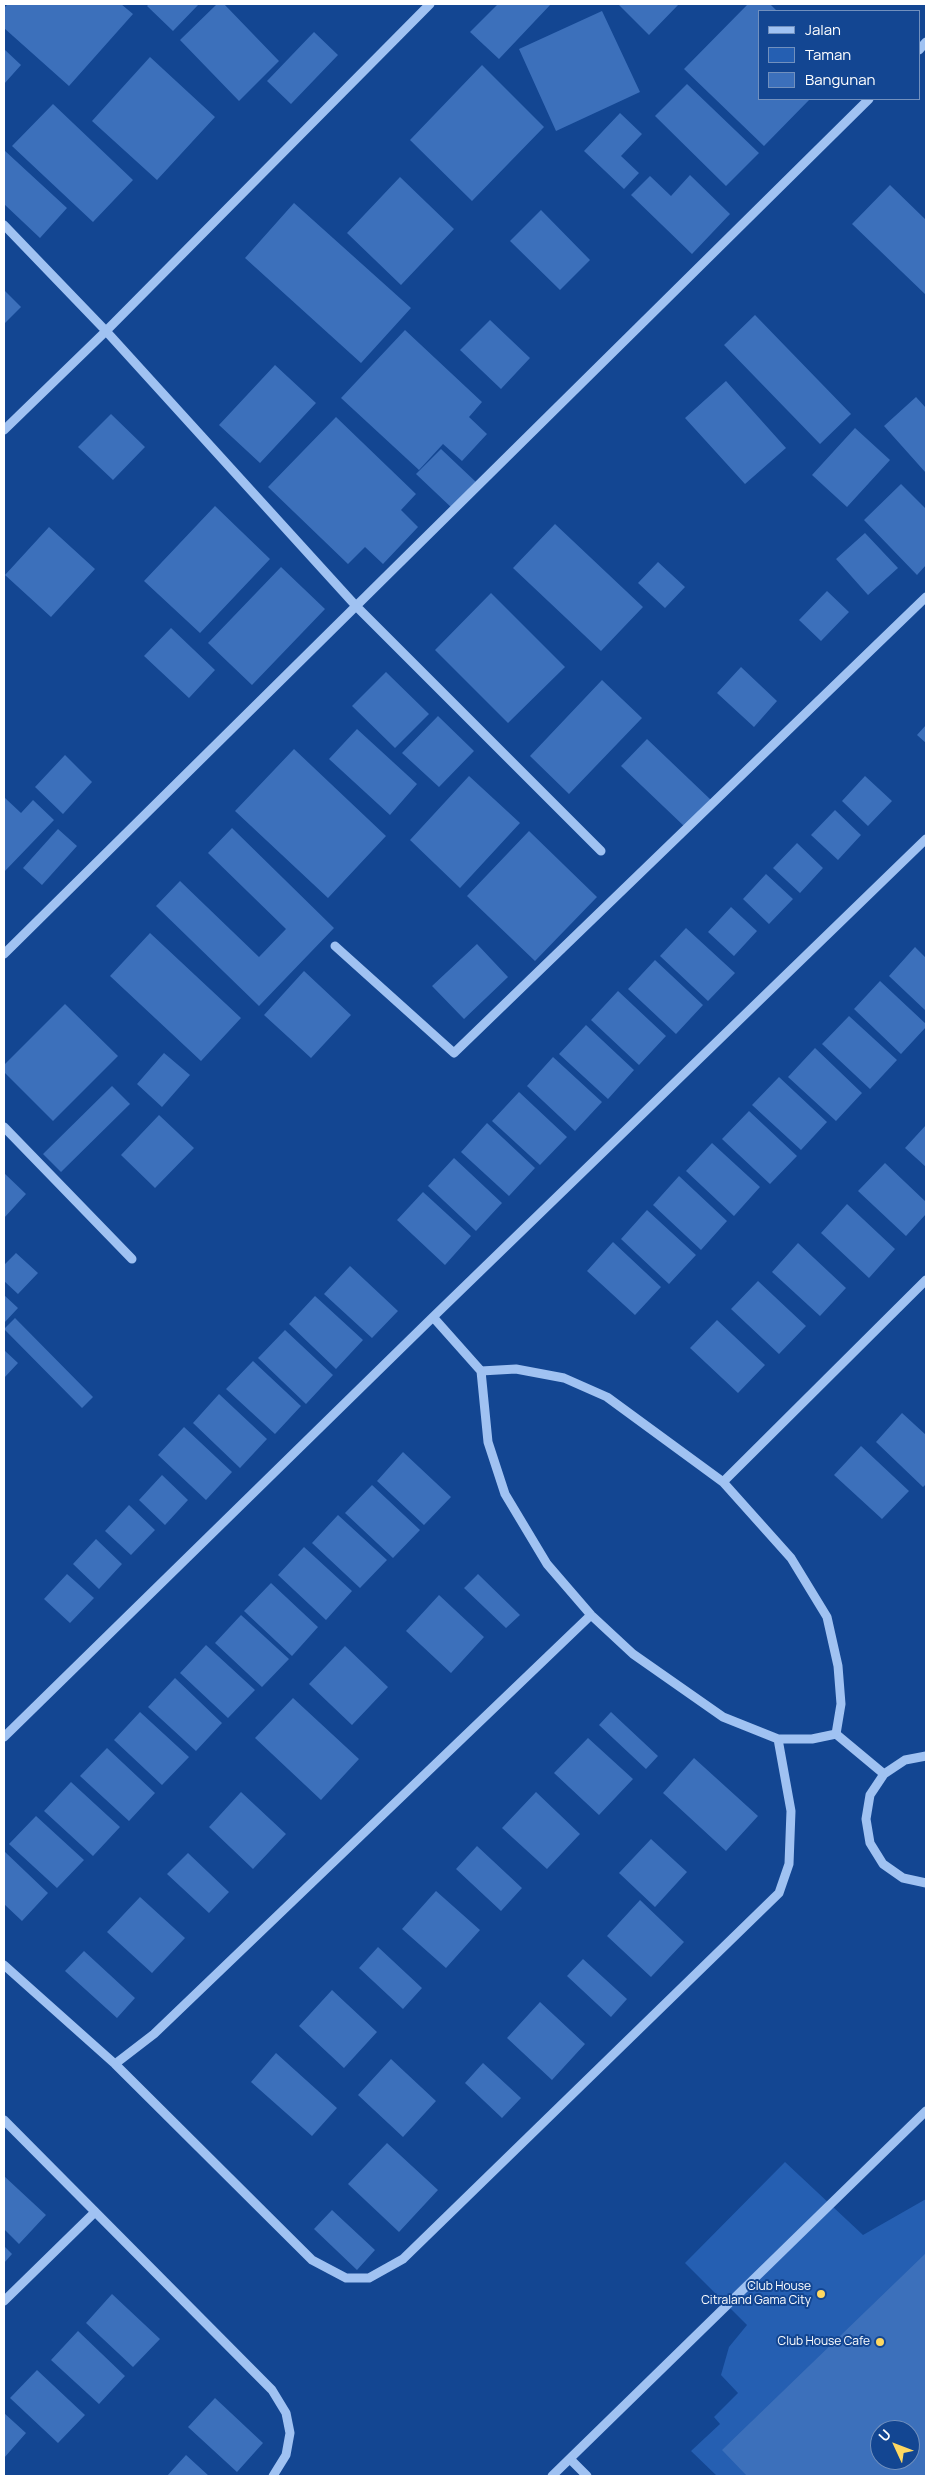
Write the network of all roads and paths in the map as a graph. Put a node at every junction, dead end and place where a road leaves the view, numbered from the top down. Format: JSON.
{"nodes":[{"id":1,"x":430,"y":4,"type":"edge"},
{"id":2,"x":868,"y":100,"type":"edge"},
{"id":3,"x":4,"y":225,"type":"edge"},
{"id":4,"x":106,"y":331,"type":"junction"},
{"id":5,"x":4,"y":430,"type":"edge"},
{"id":6,"x":926,"y":597,"type":"edge"},
{"id":7,"x":356,"y":606,"type":"junction"},
{"id":8,"x":926,"y":839,"type":"edge"},
{"id":9,"x":601,"y":851,"type":"dead end"},
{"id":10,"x":335,"y":946,"type":"dead end"},
{"id":11,"x":4,"y":954,"type":"edge"},
{"id":12,"x":4,"y":1127,"type":"edge"},
{"id":13,"x":132,"y":1259,"type":"dead end"},
{"id":14,"x":926,"y":1280,"type":"edge"},
{"id":15,"x":433,"y":1317,"type":"junction"},
{"id":16,"x":481,"y":1371,"type":"junction"},
{"id":17,"x":723,"y":1482,"type":"junction"},
{"id":18,"x":590,"y":1614,"type":"junction"},
{"id":19,"x":836,"y":1734,"type":"junction"},
{"id":20,"x":4,"y":1737,"type":"edge"},
{"id":21,"x":778,"y":1739,"type":"junction"},
{"id":22,"x":926,"y":1756,"type":"edge"},
{"id":23,"x":884,"y":1774,"type":"junction"},
{"id":24,"x":926,"y":1883,"type":"edge"},
{"id":25,"x":4,"y":1965,"type":"edge"},
{"id":26,"x":115,"y":2064,"type":"junction"},
{"id":27,"x":926,"y":2111,"type":"edge"},
{"id":28,"x":4,"y":2120,"type":"edge"},
{"id":29,"x":95,"y":2212,"type":"junction"},
{"id":30,"x":4,"y":2300,"type":"edge"},
{"id":31,"x":570,"y":2459,"type":"junction"},
{"id":32,"x":273,"y":2476,"type":"edge"},
{"id":33,"x":552,"y":2476,"type":"edge"},
{"id":34,"x":587,"y":2476,"type":"edge"}],
"edges":[{"from":1,"to":4,"type":"street"},
{"from":2,"to":7,"type":"street"},
{"from":3,"to":4,"type":"street"},
{"from":4,"to":5,"type":"street"},
{"from":4,"to":7,"type":"street"},
{"from":6,"to":10,"type":"street"},
{"from":7,"to":9,"type":"street"},
{"from":7,"to":11,"type":"street"},
{"from":8,"to":15,"type":"street"},
{"from":12,"to":13,"type":"street"},
{"from":14,"to":17,"type":"street"},
{"from":15,"to":16,"type":"street"},
{"from":15,"to":20,"type":"street"},
{"from":16,"to":17,"type":"street"},
{"from":16,"to":18,"type":"street"},
{"from":17,"to":19,"type":"street"},
{"from":18,"to":21,"type":"street"},
{"from":18,"to":26,"type":"street"},
{"from":19,"to":21,"type":"street"},
{"from":19,"to":23,"type":"street"},
{"from":21,"to":26,"type":"street"},
{"from":22,"to":23,"type":"street"},
{"from":23,"to":24,"type":"street"},
{"from":25,"to":26,"type":"street"},
{"from":27,"to":31,"type":"street"},
{"from":28,"to":29,"type":"street"},
{"from":29,"to":30,"type":"street"},
{"from":29,"to":32,"type":"street"},
{"from":31,"to":33,"type":"street"},
{"from":31,"to":34,"type":"street"}]}
